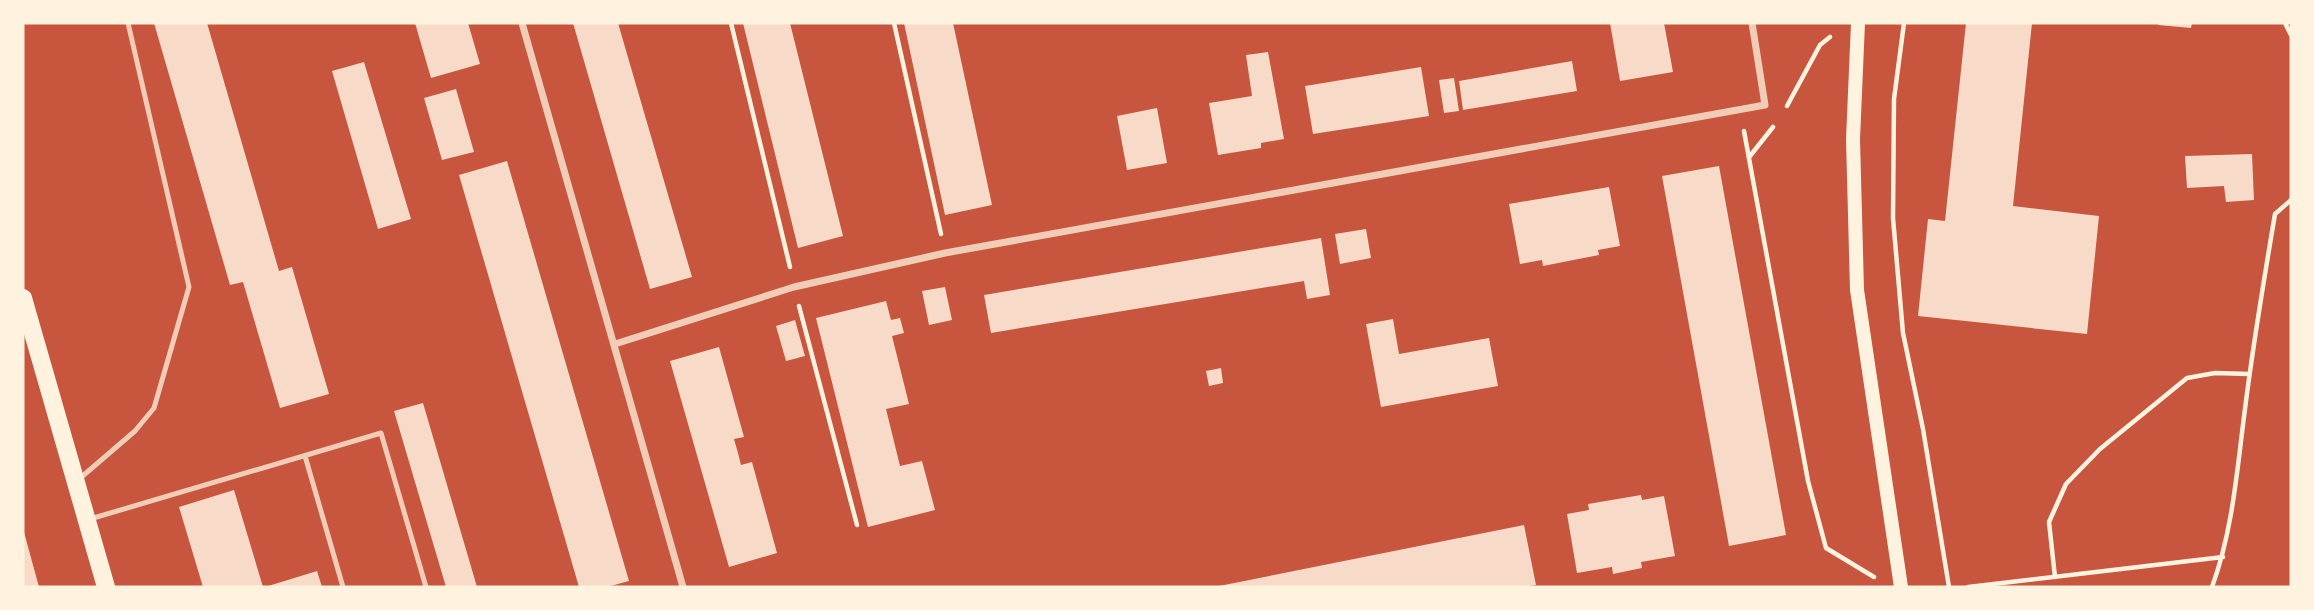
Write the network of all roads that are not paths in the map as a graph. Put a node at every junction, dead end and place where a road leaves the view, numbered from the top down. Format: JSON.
{"nodes":[{"id":1,"x":128,"y":23,"type":"edge"},
{"id":2,"x":522,"y":23,"type":"edge"},
{"id":3,"x":1752,"y":23,"type":"edge"},
{"id":4,"x":1858,"y":23,"type":"edge"},
{"id":5,"x":23,"y":298,"type":"edge"},
{"id":6,"x":615,"y":344,"type":"junction"},
{"id":7,"x":305,"y":456,"type":"junction"},
{"id":8,"x":76,"y":482,"type":"junction"},
{"id":9,"x":87,"y":519,"type":"junction"},
{"id":10,"x":106,"y":587,"type":"edge"},
{"id":11,"x":344,"y":587,"type":"edge"},
{"id":12,"x":426,"y":587,"type":"edge"},
{"id":13,"x":683,"y":587,"type":"edge"},
{"id":14,"x":1901,"y":587,"type":"edge"}],
"edges":[{"from":1,"to":8,"type":"lane"},
{"from":2,"to":6,"type":"street"},
{"from":3,"to":6,"type":"street"},
{"from":4,"to":14,"type":"main road"},
{"from":5,"to":8,"type":"main road"},
{"from":6,"to":13,"type":"street"},
{"from":7,"to":9,"type":"lane"},
{"from":7,"to":11,"type":"lane"},
{"from":7,"to":12,"type":"lane"},
{"from":8,"to":9,"type":"main road"},
{"from":9,"to":10,"type":"main road"}]}
